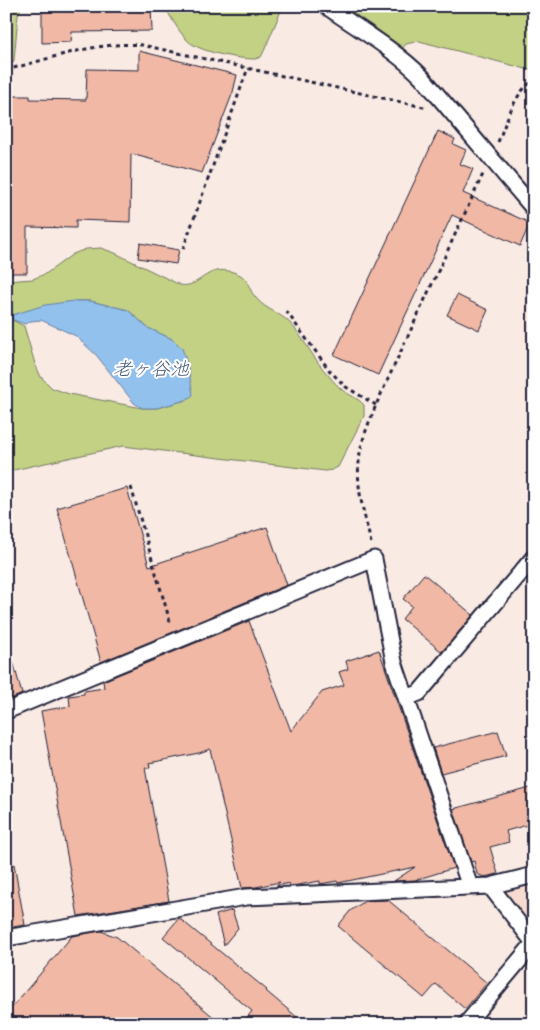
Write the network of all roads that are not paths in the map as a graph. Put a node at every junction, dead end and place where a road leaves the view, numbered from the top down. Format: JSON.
{"nodes":[{"id":1,"x":326,"y":6,"type":"edge"},
{"id":2,"x":534,"y":209,"type":"edge"},
{"id":3,"x":534,"y":557,"type":"edge"},
{"id":4,"x":406,"y":698,"type":"junction"},
{"id":5,"x":6,"y":711,"type":"edge"},
{"id":6,"x":534,"y":875,"type":"edge"},
{"id":7,"x":490,"y":886,"type":"junction"},
{"id":8,"x":470,"y":887,"type":"junction"},
{"id":9,"x":6,"y":938,"type":"edge"},
{"id":10,"x":534,"y":943,"type":"edge"},
{"id":11,"x":466,"y":1024,"type":"edge"}],
"edges":[{"from":1,"to":2,"type":"street"},
{"from":3,"to":4,"type":"street"},
{"from":4,"to":5,"type":"street"},
{"from":4,"to":8,"type":"street"},
{"from":6,"to":7,"type":"street"},
{"from":7,"to":8,"type":"street"},
{"from":7,"to":10,"type":"street"},
{"from":8,"to":9,"type":"street"},
{"from":10,"to":11,"type":"street"}]}
